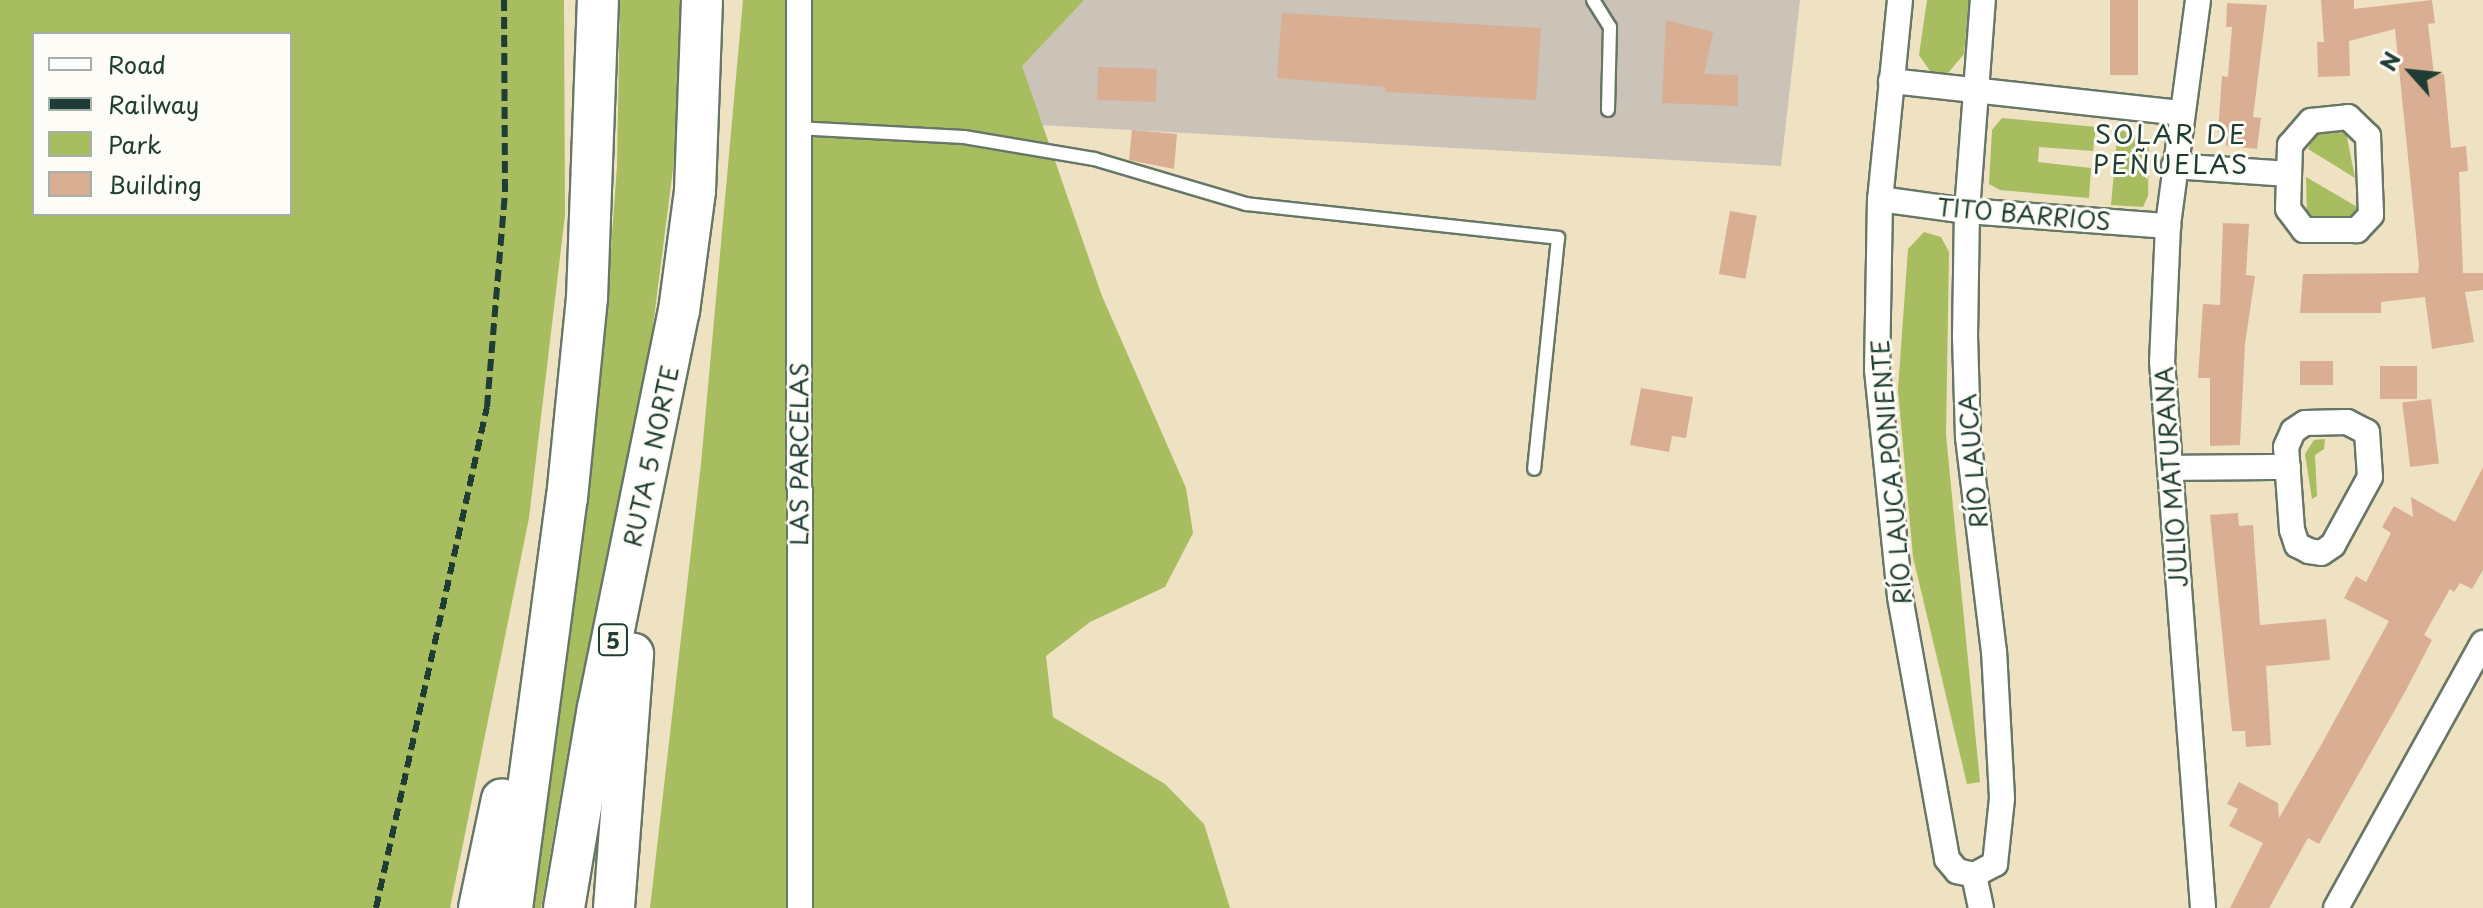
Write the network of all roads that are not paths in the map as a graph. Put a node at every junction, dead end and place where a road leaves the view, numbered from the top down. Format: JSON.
{"nodes":[{"id":1,"x":598,"y":0,"type":"edge"},
{"id":2,"x":702,"y":0,"type":"edge"},
{"id":3,"x":799,"y":0,"type":"edge"},
{"id":4,"x":1593,"y":0,"type":"edge"},
{"id":5,"x":1900,"y":0,"type":"edge"},
{"id":6,"x":1983,"y":0,"type":"edge"},
{"id":7,"x":2198,"y":0,"type":"edge"},
{"id":8,"x":1891,"y":81,"type":"junction"},
{"id":9,"x":1974,"y":88,"type":"junction"},
{"id":10,"x":1608,"y":110,"type":"dead end"},
{"id":11,"x":2181,"y":113,"type":"junction"},
{"id":12,"x":796,"y":128,"type":"junction"},
{"id":13,"x":2174,"y":166,"type":"junction"},
{"id":14,"x":2288,"y":174,"type":"junction"},
{"id":15,"x":1880,"y":199,"type":"junction"},
{"id":16,"x":1967,"y":211,"type":"junction"},
{"id":17,"x":2168,"y":226,"type":"junction"},
{"id":18,"x":669,"y":373,"type":"junction"},
{"id":19,"x":2288,"y":467,"type":"junction"},
{"id":20,"x":2171,"y":468,"type":"junction"},
{"id":21,"x":1534,"y":469,"type":"dead end"},
{"id":22,"x":567,"y":498,"type":"junction"},
{"id":23,"x":2483,"y":643,"type":"edge"},
{"id":24,"x":1974,"y":875,"type":"junction"},
{"id":25,"x":479,"y":908,"type":"edge"},
{"id":26,"x":512,"y":908,"type":"edge"},
{"id":27,"x":564,"y":908,"type":"edge"},
{"id":28,"x":614,"y":908,"type":"edge"},
{"id":29,"x":800,"y":908,"type":"edge"},
{"id":30,"x":1981,"y":908,"type":"edge"},
{"id":31,"x":2203,"y":908,"type":"edge"},
{"id":32,"x":2336,"y":908,"type":"edge"}],
"edges":[{"from":1,"to":22,"type":"highway"},
{"from":2,"to":18,"type":"highway","name":"RUTA 5 NORTE","number":"5"},
{"from":3,"to":12,"type":"street","name":"LAS PARCELAS"},
{"from":4,"to":10,"type":"lane"},
{"from":5,"to":8,"type":"street","name":"RÍO LAUCA PONIENTE"},
{"from":6,"to":9,"type":"street","name":"RÍO LAUCA"},
{"from":7,"to":11,"type":"street","name":"JULIO MATURANA"},
{"from":8,"to":9,"type":"street"},
{"from":8,"to":15,"type":"street","name":"RÍO LAUCA PONIENTE"},
{"from":9,"to":11,"type":"street"},
{"from":9,"to":16,"type":"street","name":"RÍO LAUCA"},
{"from":11,"to":13,"type":"street","name":"JULIO MATURANA"},
{"from":12,"to":21,"type":"lane"},
{"from":12,"to":29,"type":"street","name":"LAS PARCELAS"},
{"from":13,"to":14,"type":"street"},
{"from":13,"to":17,"type":"street","name":"JULIO MATURANA"},
{"from":14,"to":14,"type":"street"},
{"from":15,"to":16,"type":"street","name":"TITO BARRIOS"},
{"from":15,"to":24,"type":"street","name":"RÍO LAUCA PONIENTE"},
{"from":16,"to":17,"type":"street","name":"TITO BARRIOS"},
{"from":16,"to":24,"type":"street","name":"RÍO LAUCA"},
{"from":17,"to":20,"type":"street","name":"JULIO MATURANA"},
{"from":18,"to":27,"type":"highway","name":"RUTA 5 NORTE","number":"5"},
{"from":18,"to":28,"type":"highway"},
{"from":19,"to":19,"type":"street"},
{"from":19,"to":20,"type":"street"},
{"from":20,"to":31,"type":"street","name":"JULIO MATURANA"},
{"from":22,"to":25,"type":"highway"},
{"from":22,"to":26,"type":"highway"},
{"from":23,"to":32,"type":"street"},
{"from":24,"to":30,"type":"street"}]}
